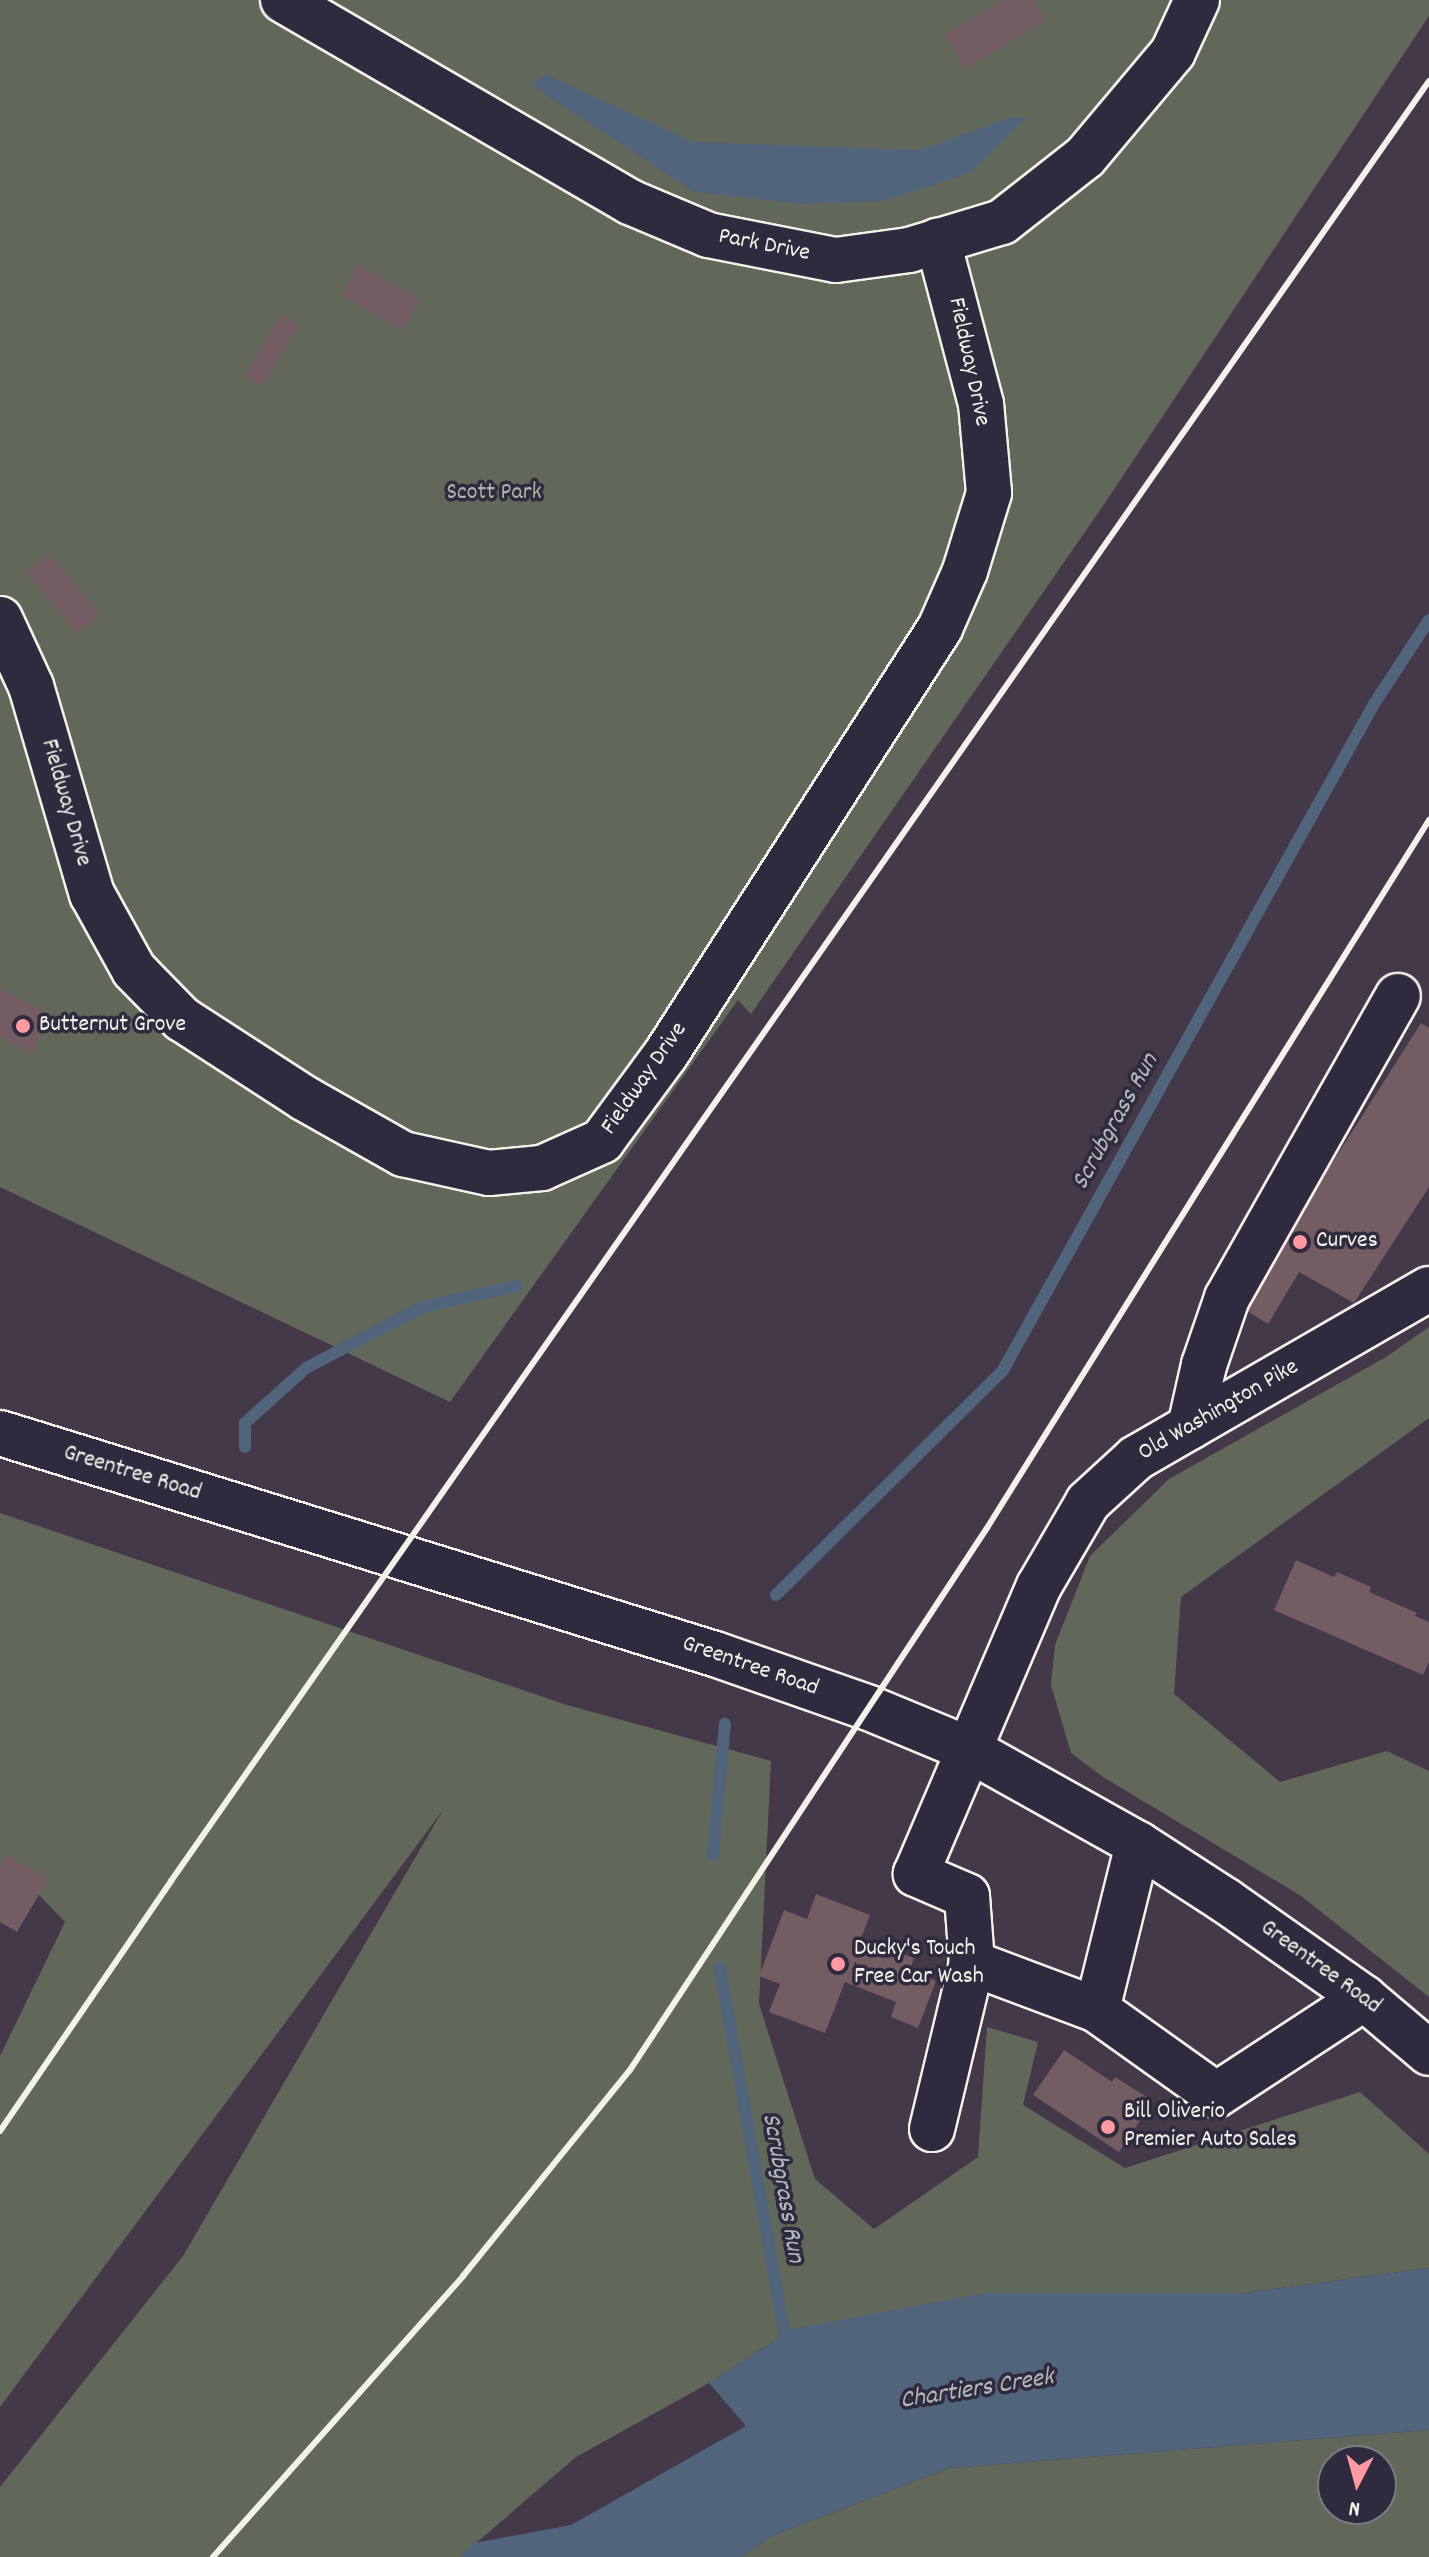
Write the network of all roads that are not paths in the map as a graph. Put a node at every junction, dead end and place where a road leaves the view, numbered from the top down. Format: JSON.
{"nodes":[{"id":1,"x":283,"y":0,"type":"edge"},
{"id":2,"x":1197,"y":0,"type":"edge"},
{"id":3,"x":938,"y":241,"type":"junction"},
{"id":4,"x":0,"y":619,"type":"edge"},
{"id":5,"x":1398,"y":996,"type":"dead end"},
{"id":6,"x":1429,"y":1289,"type":"edge"},
{"id":7,"x":1190,"y":1427,"type":"junction"},
{"id":8,"x":0,"y":1433,"type":"edge"},
{"id":9,"x":968,"y":1749,"type":"junction"},
{"id":10,"x":1138,"y":1844,"type":"junction"},
{"id":11,"x":972,"y":1963,"type":"junction"},
{"id":12,"x":1364,"y":1998,"type":"junction"},
{"id":13,"x":1097,"y":2010,"type":"junction"},
{"id":14,"x":1429,"y":2053,"type":"edge"},
{"id":15,"x":932,"y":2129,"type":"dead end"}],
"edges":[{"from":1,"to":3,"type":"main road","name":"Park Drive"},
{"from":2,"to":3,"type":"main road","name":"Park Drive"},
{"from":3,"to":4,"type":"main road","name":"Fieldway Drive"},
{"from":5,"to":7,"type":"main road"},
{"from":6,"to":7,"type":"main road","name":"Old Washington Pike"},
{"from":7,"to":9,"type":"main road","name":"Old Washington Pike"},
{"from":8,"to":9,"type":"main road","name":"Greentree Road"},
{"from":9,"to":10,"type":"main road","name":"Greentree Road"},
{"from":9,"to":11,"type":"main road","name":"Old Washington Pike"},
{"from":10,"to":12,"type":"main road","name":"Greentree Road"},
{"from":10,"to":13,"type":"main road"},
{"from":11,"to":13,"type":"main road"},
{"from":11,"to":15,"type":"main road"},
{"from":12,"to":13,"type":"main road"},
{"from":12,"to":14,"type":"main road","name":"Greentree Road"}]}
